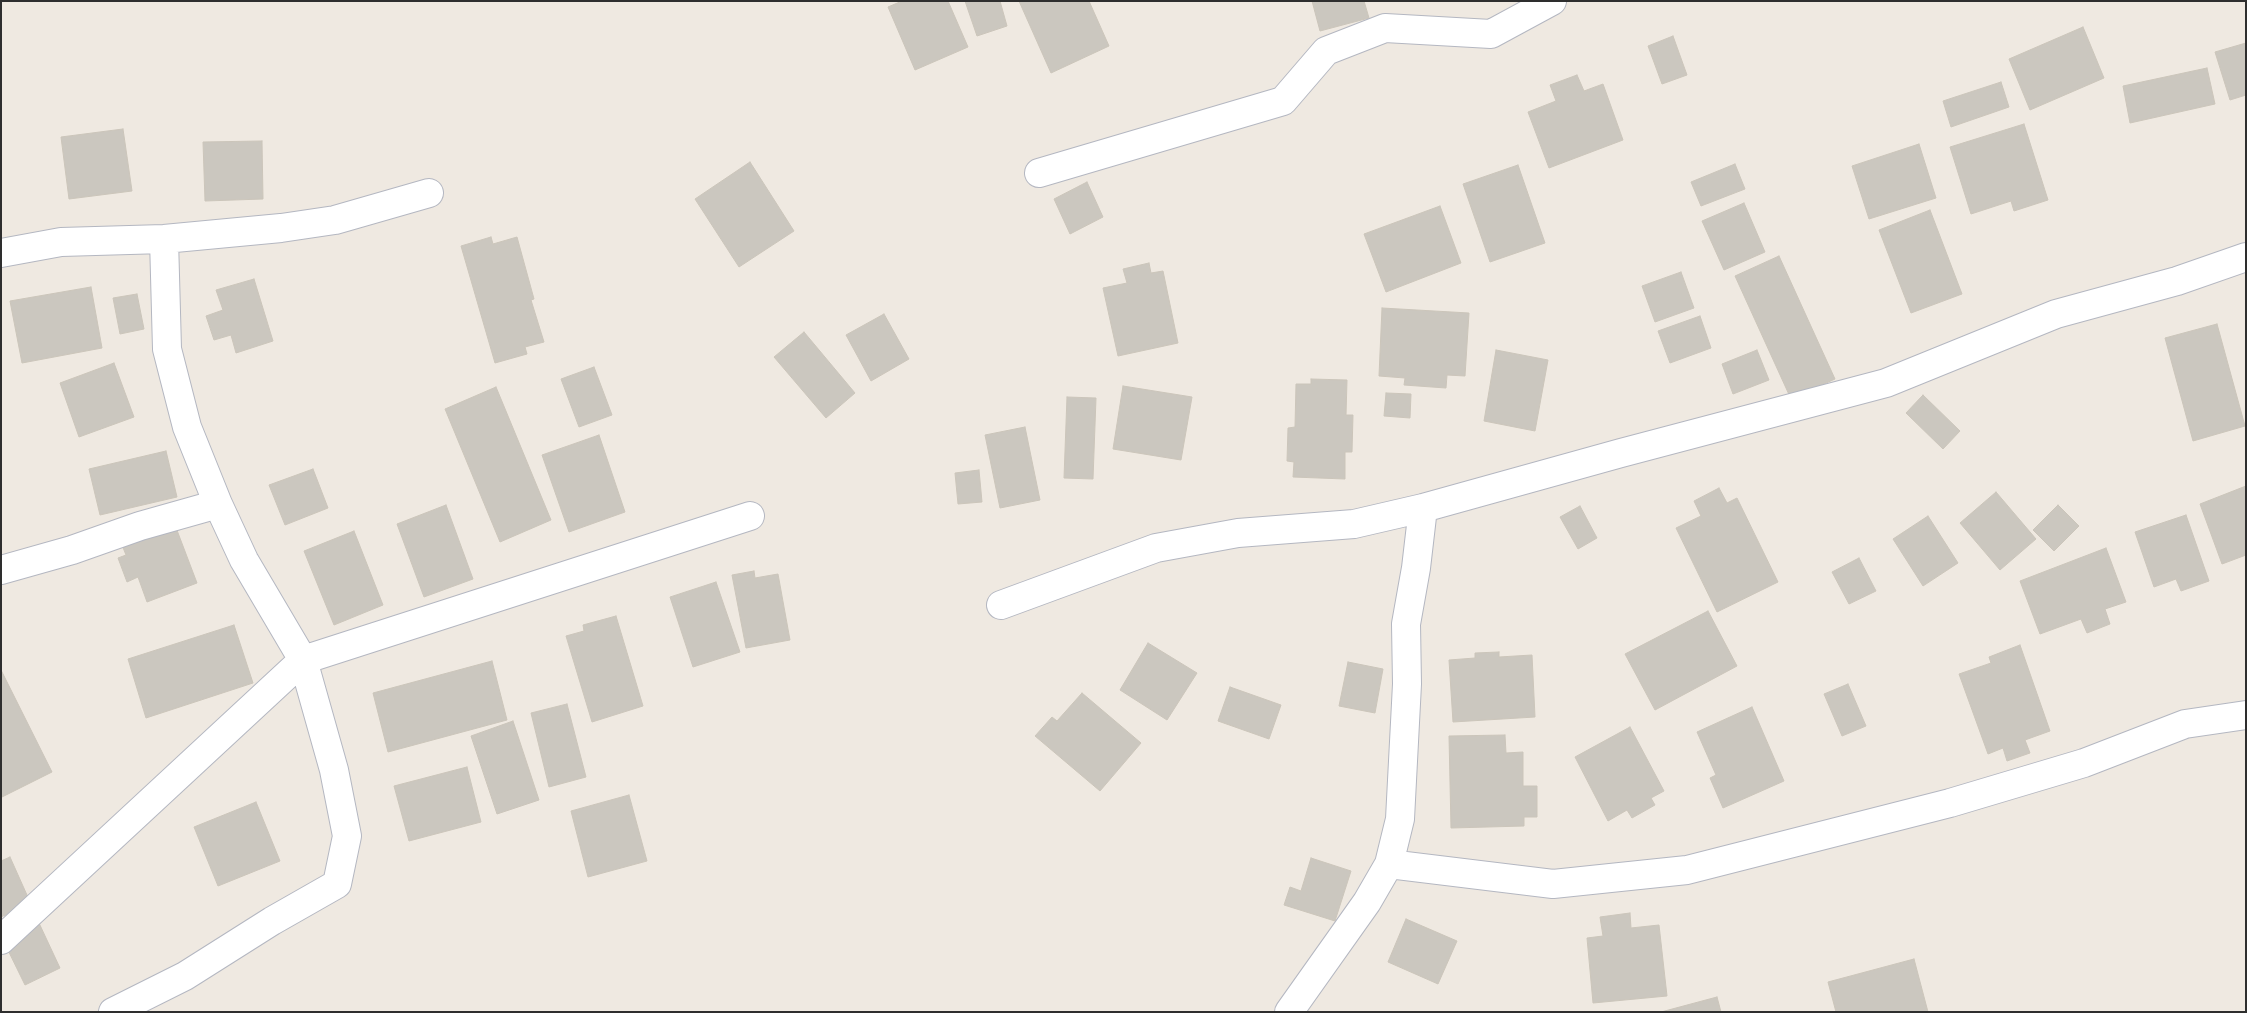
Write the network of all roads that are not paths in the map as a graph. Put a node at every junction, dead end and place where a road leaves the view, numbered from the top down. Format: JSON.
{"nodes":[{"id":1,"x":1552,"y":1,"type":"edge"},
{"id":2,"x":1039,"y":173,"type":"dead end"},
{"id":3,"x":429,"y":194,"type":"dead end"},
{"id":4,"x":164,"y":239,"type":"junction"},
{"id":5,"x":1,"y":253,"type":"edge"},
{"id":6,"x":2246,"y":257,"type":"edge"},
{"id":7,"x":218,"y":504,"type":"junction"},
{"id":8,"x":1423,"y":508,"type":"junction"},
{"id":9,"x":750,"y":516,"type":"dead end"},
{"id":10,"x":1,"y":570,"type":"edge"},
{"id":11,"x":1001,"y":605,"type":"dead end"},
{"id":12,"x":303,"y":660,"type":"junction"},
{"id":13,"x":2246,"y":715,"type":"edge"},
{"id":14,"x":1389,"y":864,"type":"junction"},
{"id":15,"x":1,"y":940,"type":"edge"},
{"id":16,"x":113,"y":1012,"type":"edge"},
{"id":17,"x":1289,"y":1012,"type":"edge"}],
"edges":[{"from":1,"to":2,"type":"street"},
{"from":3,"to":4,"type":"street"},
{"from":4,"to":5,"type":"street"},
{"from":4,"to":7,"type":"street"},
{"from":6,"to":8,"type":"street"},
{"from":7,"to":10,"type":"street"},
{"from":7,"to":12,"type":"street"},
{"from":8,"to":11,"type":"street"},
{"from":8,"to":14,"type":"street"},
{"from":9,"to":12,"type":"street"},
{"from":12,"to":15,"type":"street"},
{"from":12,"to":16,"type":"street"},
{"from":13,"to":14,"type":"street"},
{"from":14,"to":17,"type":"street"}]}
